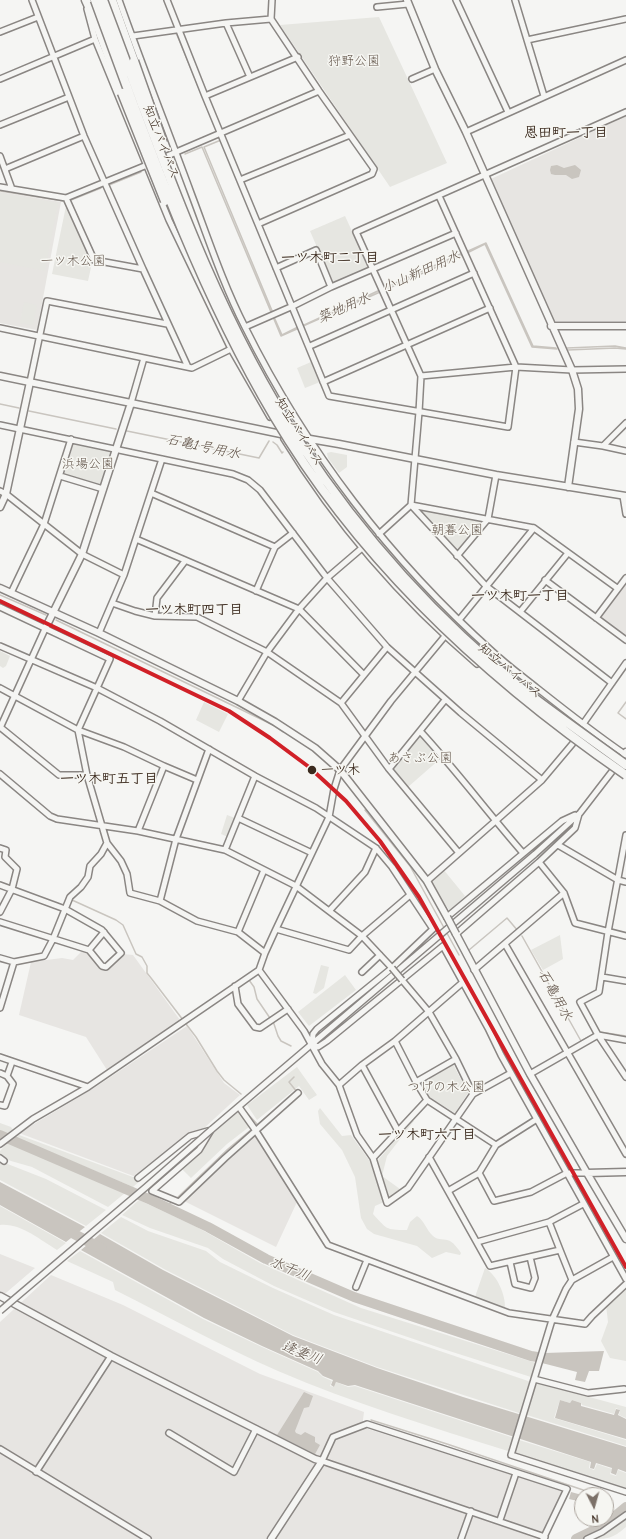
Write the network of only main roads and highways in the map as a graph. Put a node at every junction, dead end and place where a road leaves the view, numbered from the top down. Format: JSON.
{"nodes":[{"id":1,"x":85,"y":0,"type":"edge"},
{"id":2,"x":95,"y":0,"type":"edge"},
{"id":3,"x":103,"y":0,"type":"edge"},
{"id":4,"x":112,"y":0,"type":"edge"},
{"id":5,"x":189,"y":227,"type":"junction"},
{"id":6,"x":187,"y":242,"type":"junction"},
{"id":7,"x":626,"y":765,"type":"edge"},
{"id":8,"x":626,"y":776,"type":"edge"}],
"edges":[{"from":1,"to":6,"type":"highway","bridge":true},
{"from":2,"to":6,"type":"highway","name":"知立バイパス","bridge":true},
{"from":3,"to":5,"type":"highway","name":"知立バイパス","bridge":true},
{"from":4,"to":5,"type":"highway","bridge":true},
{"from":5,"to":7,"type":"highway","name":"知立バイパス","bridge":true},
{"from":6,"to":8,"type":"highway","name":"知立バイパス","bridge":true}]}
